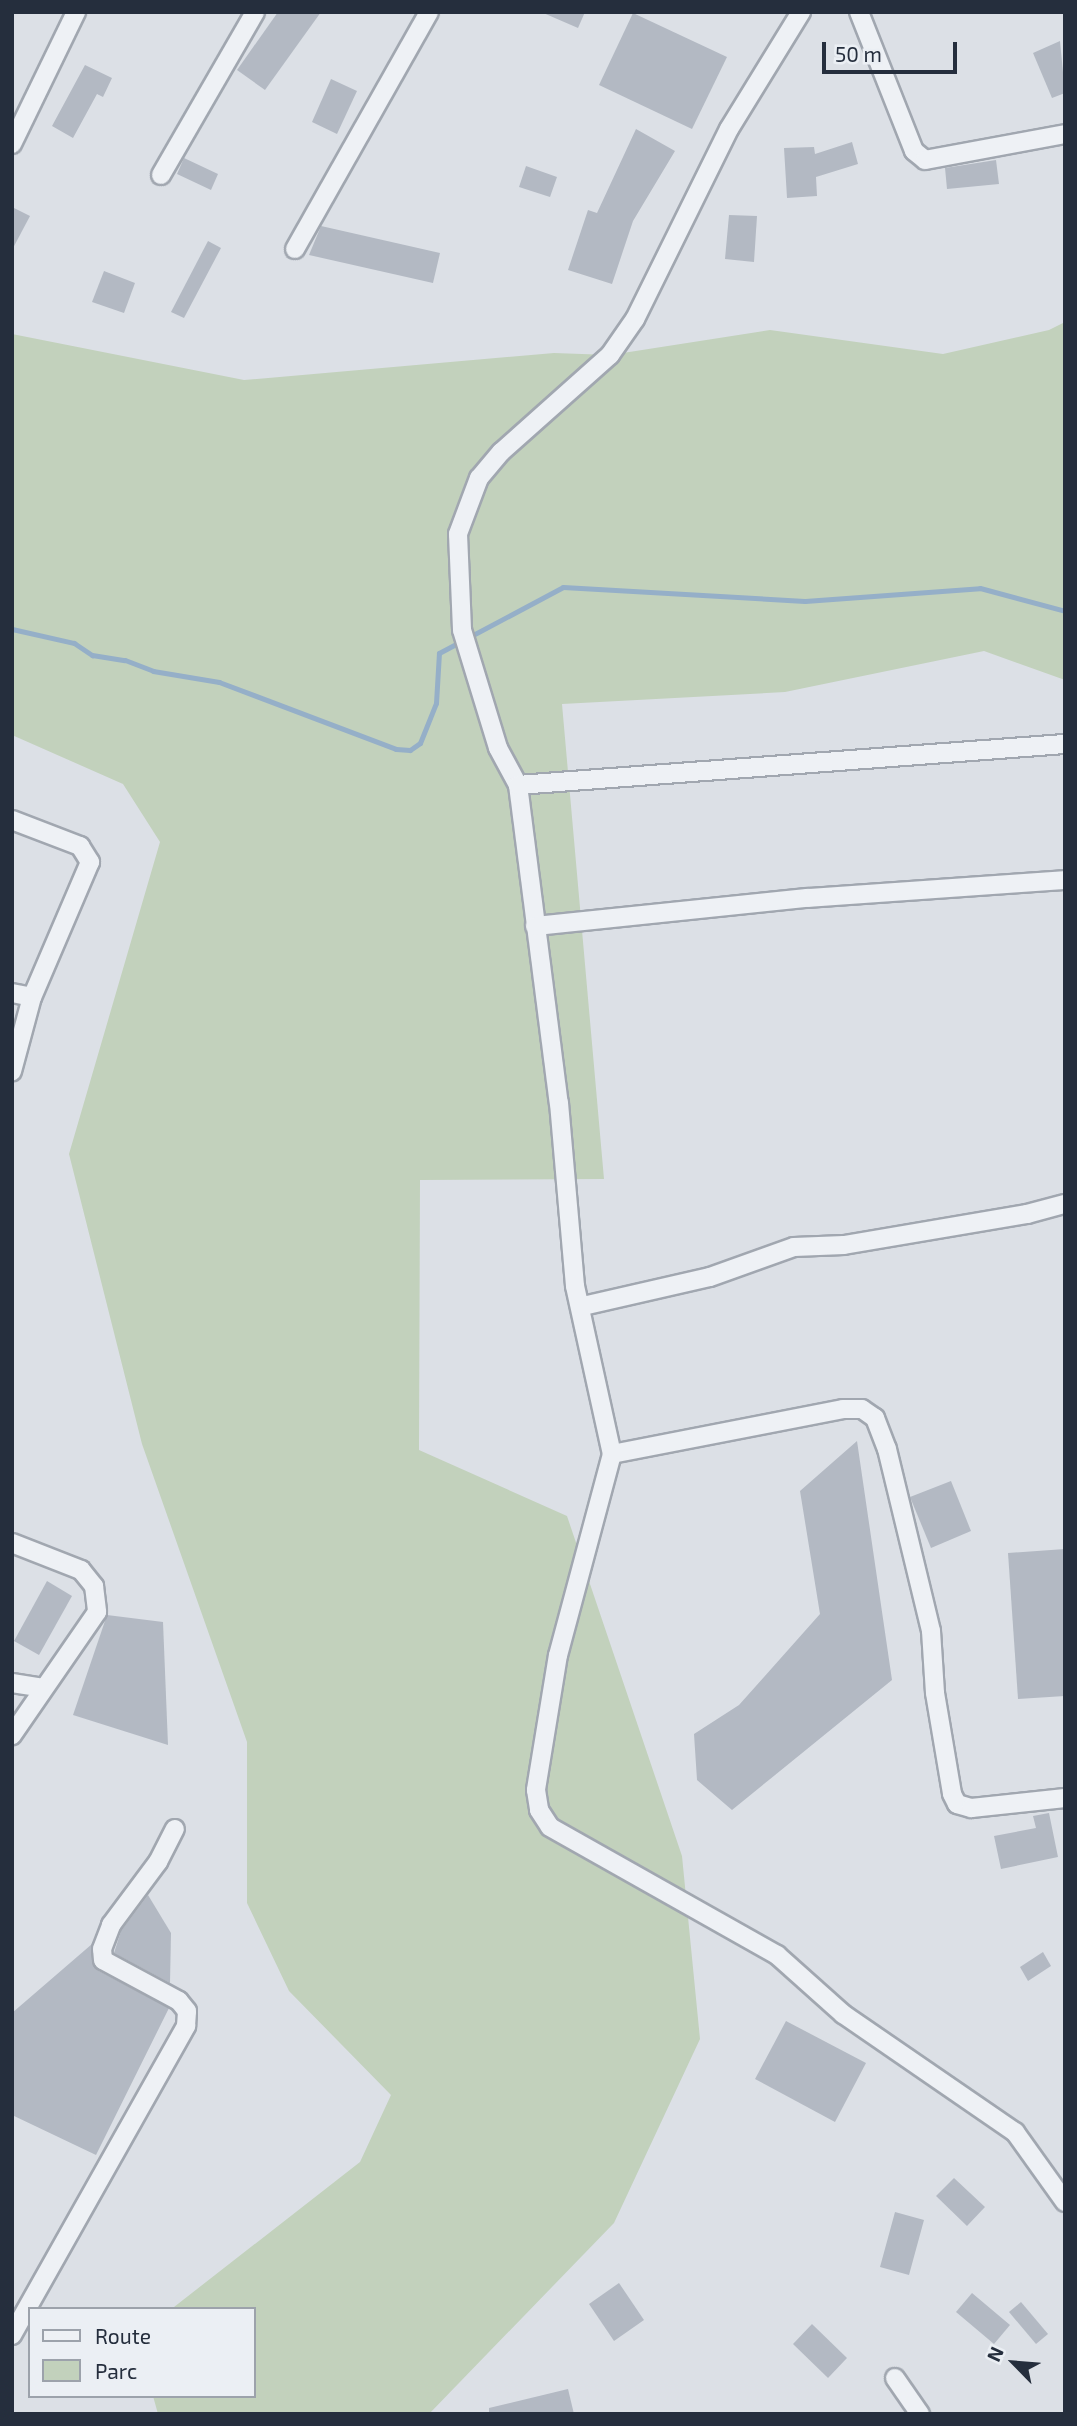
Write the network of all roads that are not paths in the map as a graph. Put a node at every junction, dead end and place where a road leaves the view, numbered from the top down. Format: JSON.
{"nodes":[{"id":1,"x":76,"y":12,"type":"edge"},
{"id":2,"x":255,"y":12,"type":"edge"},
{"id":3,"x":429,"y":12,"type":"edge"},
{"id":4,"x":801,"y":12,"type":"edge"},
{"id":5,"x":859,"y":12,"type":"edge"},
{"id":6,"x":1065,"y":134,"type":"edge"},
{"id":7,"x":12,"y":144,"type":"edge"},
{"id":8,"x":161,"y":175,"type":"dead end"},
{"id":9,"x":296,"y":249,"type":"dead end"},
{"id":10,"x":1065,"y":744,"type":"edge"},
{"id":11,"x":518,"y":785,"type":"junction"},
{"id":12,"x":12,"y":820,"type":"edge"},
{"id":13,"x":1065,"y":880,"type":"edge"},
{"id":14,"x":535,"y":926,"type":"junction"},
{"id":15,"x":12,"y":993,"type":"edge"},
{"id":16,"x":32,"y":998,"type":"junction"},
{"id":17,"x":12,"y":1071,"type":"edge"},
{"id":18,"x":1065,"y":1204,"type":"edge"},
{"id":19,"x":583,"y":1306,"type":"junction"},
{"id":20,"x":612,"y":1454,"type":"junction"},
{"id":21,"x":12,"y":1543,"type":"edge"},
{"id":22,"x":12,"y":1683,"type":"edge"},
{"id":23,"x":42,"y":1688,"type":"junction"},
{"id":24,"x":12,"y":1735,"type":"edge"},
{"id":25,"x":1065,"y":1798,"type":"edge"},
{"id":26,"x":175,"y":1829,"type":"dead end"},
{"id":27,"x":1065,"y":2202,"type":"edge"},
{"id":28,"x":12,"y":2335,"type":"edge"},
{"id":29,"x":895,"y":2378,"type":"dead end"},
{"id":30,"x":920,"y":2414,"type":"edge"}],
"edges":[{"from":1,"to":7,"type":"street"},
{"from":2,"to":8,"type":"street"},
{"from":3,"to":9,"type":"street"},
{"from":4,"to":11,"type":"street"},
{"from":5,"to":6,"type":"street"},
{"from":10,"to":11,"type":"street"},
{"from":11,"to":14,"type":"street"},
{"from":12,"to":16,"type":"street"},
{"from":13,"to":14,"type":"street"},
{"from":14,"to":19,"type":"street"},
{"from":15,"to":16,"type":"street"},
{"from":16,"to":17,"type":"street"},
{"from":18,"to":19,"type":"street"},
{"from":19,"to":20,"type":"street"},
{"from":20,"to":25,"type":"street"},
{"from":20,"to":27,"type":"street"},
{"from":21,"to":23,"type":"street"},
{"from":22,"to":23,"type":"street"},
{"from":23,"to":24,"type":"street"},
{"from":26,"to":28,"type":"street"},
{"from":29,"to":30,"type":"street"}]}
